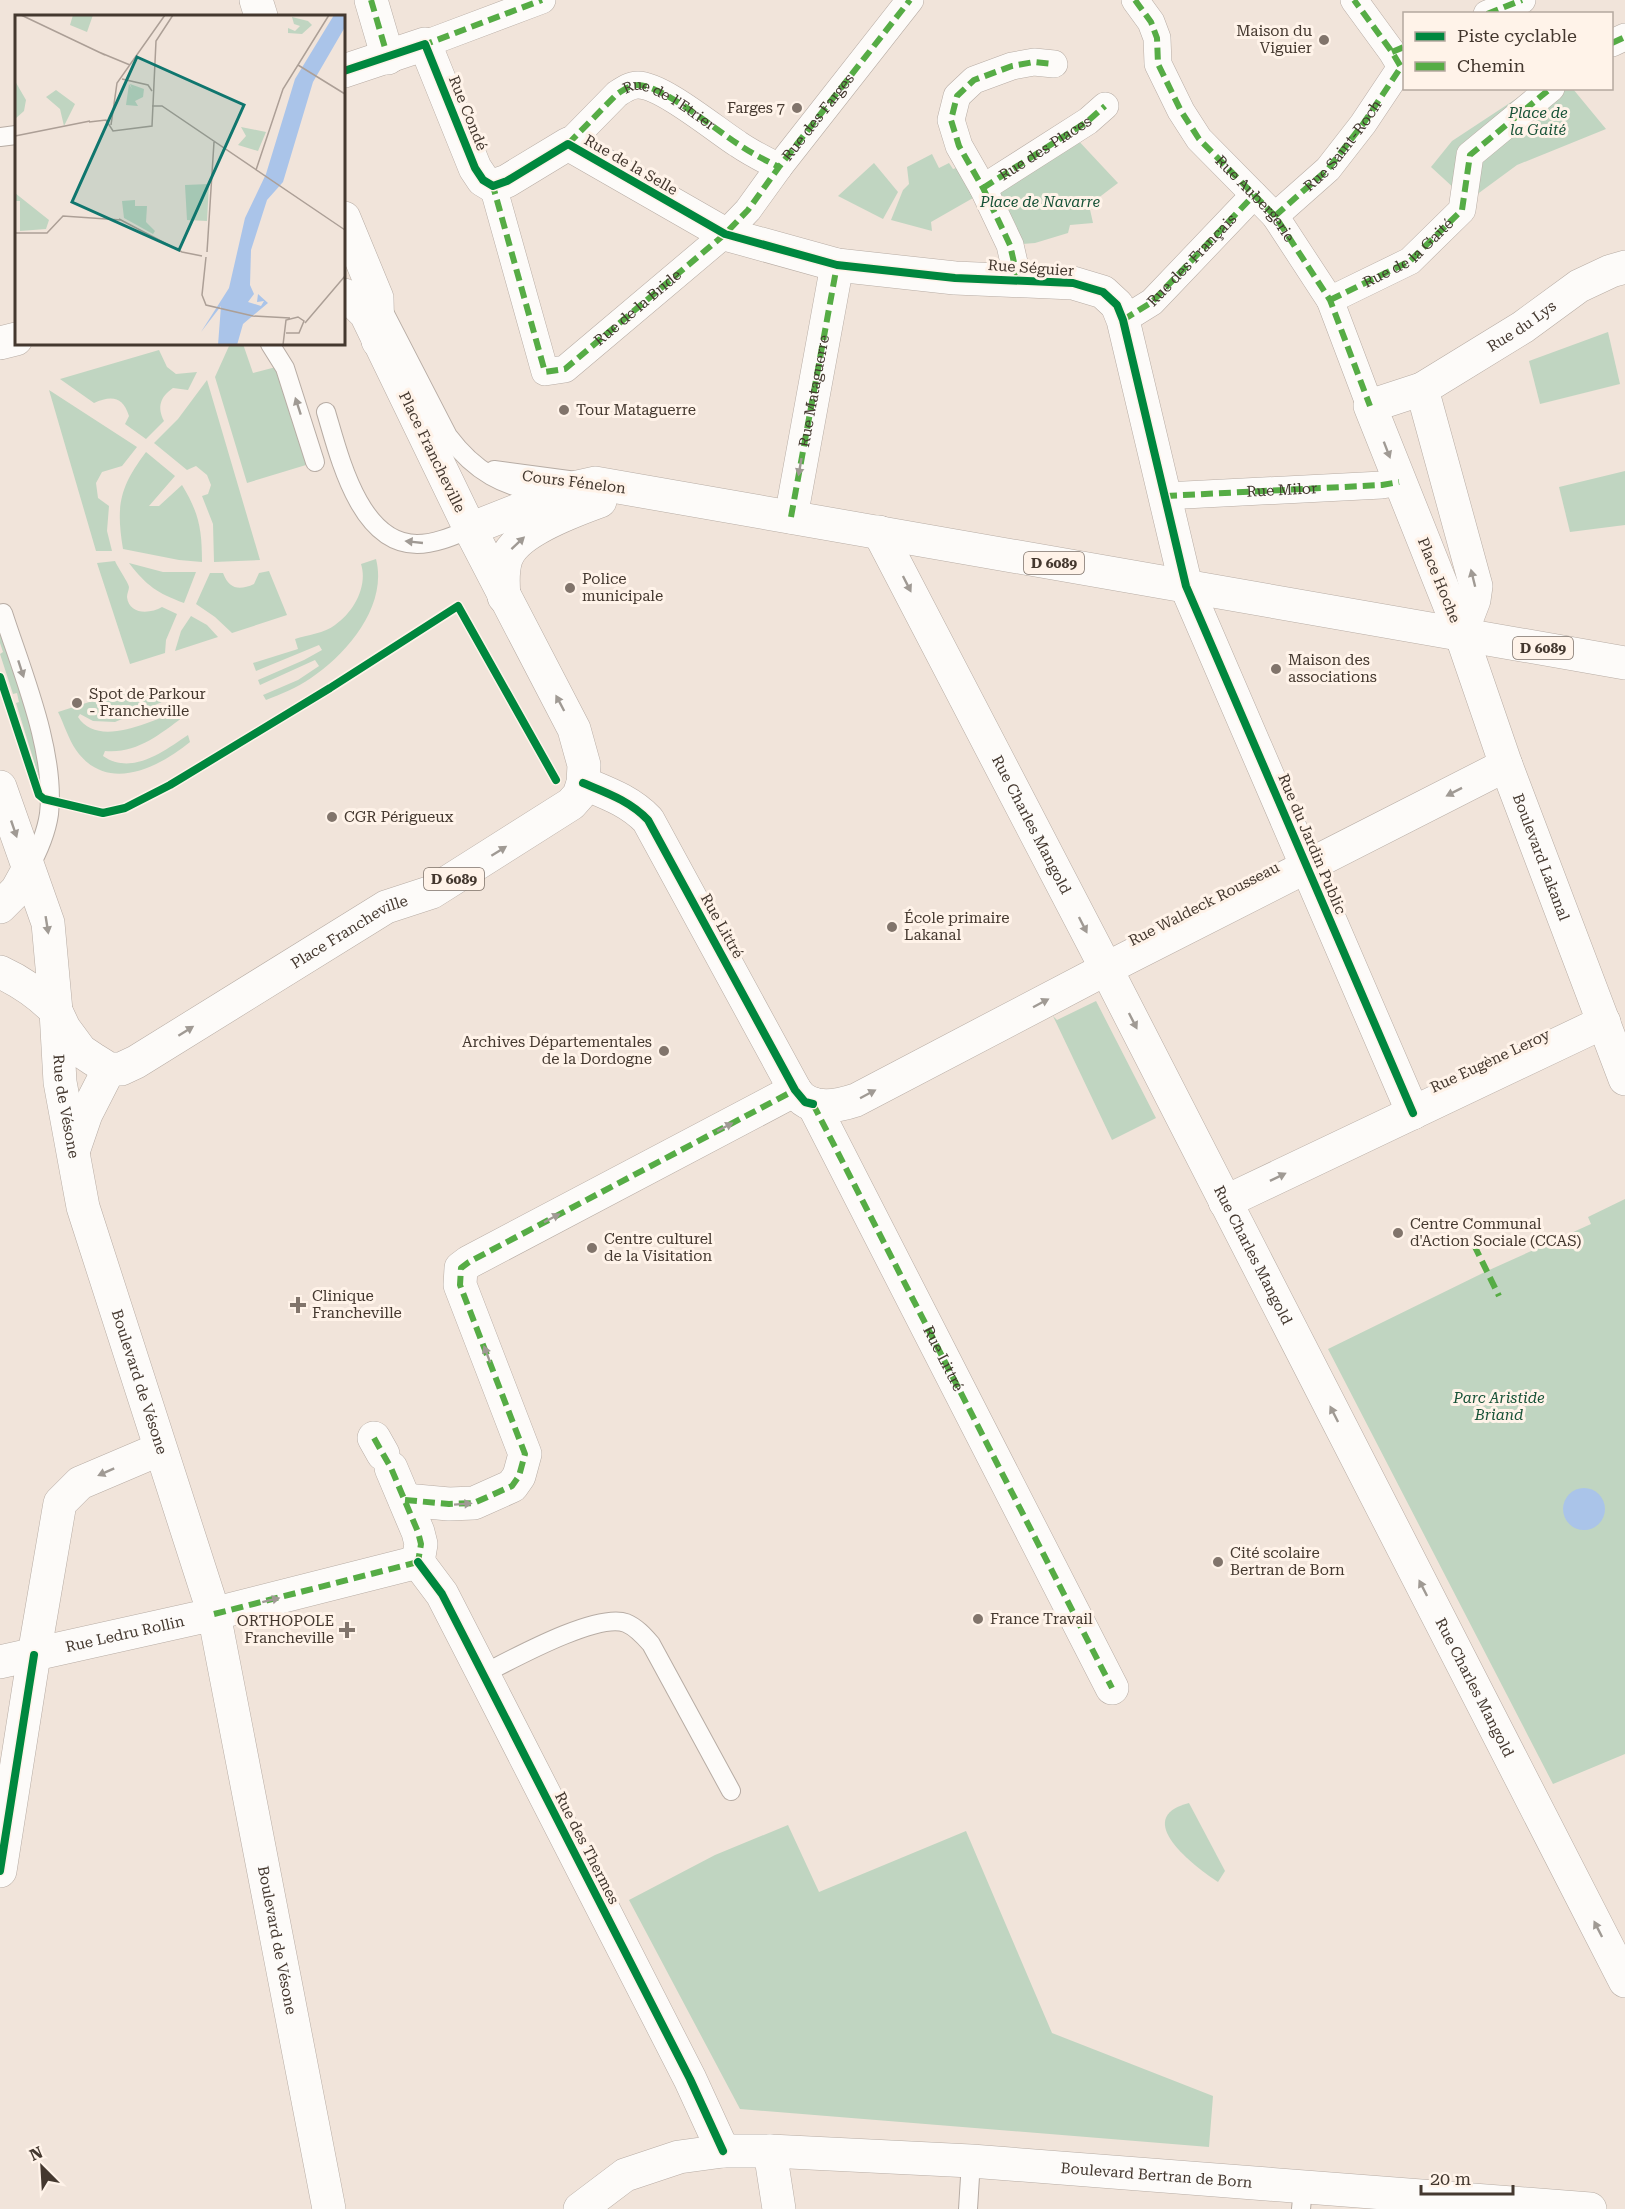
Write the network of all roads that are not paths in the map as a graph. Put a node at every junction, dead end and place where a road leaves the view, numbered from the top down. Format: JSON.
{"nodes":[{"id":1,"x":256,"y":0,"type":"edge"},
{"id":2,"x":370,"y":0,"type":"edge"},
{"id":3,"x":542,"y":0,"type":"edge"},
{"id":4,"x":910,"y":0,"type":"edge"},
{"id":5,"x":1135,"y":0,"type":"edge"},
{"id":6,"x":1354,"y":0,"type":"edge"},
{"id":7,"x":1522,"y":0,"type":"edge"},
{"id":8,"x":1492,"y":12,"type":"edge"},
{"id":9,"x":261,"y":15,"type":"edge"},
{"id":10,"x":425,"y":44,"type":"junction"},
{"id":11,"x":1399,"y":55,"type":"edge"},
{"id":12,"x":388,"y":58,"type":"junction"},
{"id":13,"x":1054,"y":64,"type":"dead end"},
{"id":14,"x":345,"y":71,"type":"edge"},
{"id":15,"x":1549,"y":90,"type":"edge"},
{"id":16,"x":1105,"y":106,"type":"dead end"},
{"id":17,"x":15,"y":135,"type":"edge"},
{"id":18,"x":0,"y":137,"type":"edge"},
{"id":19,"x":568,"y":144,"type":"junction"},
{"id":20,"x":778,"y":167,"type":"junction"},
{"id":21,"x":493,"y":186,"type":"junction"},
{"id":22,"x":984,"y":190,"type":"junction"},
{"id":23,"x":1254,"y":195,"type":"junction"},
{"id":24,"x":1275,"y":216,"type":"junction"},
{"id":25,"x":345,"y":220,"type":"edge"},
{"id":26,"x":724,"y":234,"type":"junction"},
{"id":27,"x":837,"y":265,"type":"junction"},
{"id":28,"x":1625,"y":267,"type":"edge"},
{"id":29,"x":1018,"y":280,"type":"junction"},
{"id":30,"x":345,"y":296,"type":"edge"},
{"id":31,"x":377,"y":298,"type":"junction"},
{"id":32,"x":1330,"y":300,"type":"junction"},
{"id":33,"x":1123,"y":320,"type":"junction"},
{"id":34,"x":15,"y":339,"type":"edge"},
{"id":35,"x":378,"y":341,"type":"junction"},
{"id":36,"x":0,"y":343,"type":"edge"},
{"id":37,"x":271,"y":345,"type":"edge"},
{"id":38,"x":545,"y":372,"type":"joint"},
{"id":39,"x":1422,"y":389,"type":"junction"},
{"id":40,"x":1370,"y":406,"type":"junction"},
{"id":41,"x":326,"y":412,"type":"dead end"},
{"id":42,"x":315,"y":462,"type":"dead end"},
{"id":43,"x":472,"y":463,"type":"junction"},
{"id":44,"x":1399,"y":482,"type":"junction"},
{"id":45,"x":619,"y":490,"type":"junction"},
{"id":46,"x":554,"y":496,"type":"junction"},
{"id":47,"x":1165,"y":496,"type":"junction"},
{"id":48,"x":791,"y":517,"type":"junction"},
{"id":49,"x":470,"y":529,"type":"junction"},
{"id":50,"x":879,"y":532,"type":"junction"},
{"id":51,"x":1186,"y":586,"type":"junction"},
{"id":52,"x":504,"y":597,"type":"junction"},
{"id":53,"x":3,"y":613,"type":"dead end"},
{"id":54,"x":1461,"y":633,"type":"junction"},
{"id":55,"x":1625,"y":663,"type":"edge"},
{"id":56,"x":1506,"y":765,"type":"junction"},
{"id":57,"x":583,"y":783,"type":"junction"},
{"id":58,"x":0,"y":787,"type":"edge"},
{"id":59,"x":1307,"y":867,"type":"junction"},
{"id":60,"x":28,"y":870,"type":"junction"},
{"id":61,"x":0,"y":907,"type":"edge"},
{"id":62,"x":1106,"y":969,"type":"junction"},
{"id":63,"x":0,"y":972,"type":"edge"},
{"id":64,"x":56,"y":1011,"type":"junction"},
{"id":65,"x":1604,"y":1022,"type":"junction"},
{"id":66,"x":110,"y":1069,"type":"junction"},
{"id":67,"x":1625,"y":1079,"type":"edge"},
{"id":68,"x":804,"y":1097,"type":"junction"},
{"id":69,"x":1413,"y":1113,"type":"junction"},
{"id":70,"x":74,"y":1149,"type":"junction"},
{"id":71,"x":1225,"y":1202,"type":"junction"},
{"id":72,"x":160,"y":1449,"type":"junction"},
{"id":73,"x":383,"y":1453,"type":"dead end"},
{"id":74,"x":405,"y":1500,"type":"junction"},
{"id":75,"x":418,"y":1562,"type":"junction"},
{"id":76,"x":214,"y":1614,"type":"junction"},
{"id":77,"x":34,"y":1655,"type":"junction"},
{"id":78,"x":0,"y":1662,"type":"edge"},
{"id":79,"x":483,"y":1674,"type":"junction"},
{"id":80,"x":1112,"y":1689,"type":"dead end"},
{"id":81,"x":731,"y":1791,"type":"dead end"},
{"id":82,"x":0,"y":1871,"type":"edge"},
{"id":83,"x":1625,"y":1982,"type":"edge"},
{"id":84,"x":723,"y":2151,"type":"junction"},
{"id":85,"x":770,"y":2151,"type":"junction"},
{"id":86,"x":971,"y":2161,"type":"junction"},
{"id":87,"x":1302,"y":2198,"type":"edge"},
{"id":88,"x":329,"y":2209,"type":"edge"},
{"id":89,"x":582,"y":2209,"type":"edge"},
{"id":90,"x":779,"y":2209,"type":"edge"},
{"id":91,"x":968,"y":2209,"type":"edge"},
{"id":92,"x":1590,"y":2209,"type":"edge"}],
"edges":[{"from":1,"to":9,"type":"street"},
{"from":2,"to":12,"type":"street"},
{"from":3,"to":10,"type":"street"},
{"from":4,"to":20,"type":"street","name":"Rue des Farges"},
{"from":5,"to":23,"type":"street","name":"Rue Aubergerie"},
{"from":6,"to":11,"type":"street"},
{"from":7,"to":8,"type":"street"},
{"from":10,"to":12,"type":"street"},
{"from":10,"to":21,"type":"street","name":"Rue Condé"},
{"from":11,"to":24,"type":"street","name":"Rue Saint-Roch"},
{"from":12,"to":14,"type":"street"},
{"from":13,"to":22,"type":"street"},
{"from":15,"to":32,"type":"street","name":"Rue de la Gaité"},
{"from":16,"to":22,"type":"street","name":"Rue des Places"},
{"from":17,"to":18,"type":"lane"},
{"from":19,"to":20,"type":"street","name":"Rue de l'Etrier"},
{"from":19,"to":21,"type":"street","name":"Rue de la Selle"},
{"from":19,"to":26,"type":"street","name":"Rue de la Selle"},
{"from":20,"to":26,"type":"street","name":"Rue des Farges"},
{"from":21,"to":38,"type":"street","name":"Rue Condé"},
{"from":22,"to":29,"type":"street","name":"Rue des Places"},
{"from":23,"to":24,"type":"street","name":"Rue Aubergerie"},
{"from":23,"to":33,"type":"street","name":"Rue des Français"},
{"from":24,"to":32,"type":"street","name":"Rue Aubergerie"},
{"from":25,"to":31,"type":"street","name":"Place Francheville"},
{"from":26,"to":27,"type":"street","name":"Rue Séguier"},
{"from":26,"to":38,"type":"street","name":"Rue de la Bride"},
{"from":27,"to":29,"type":"street","name":"Rue Séguier"},
{"from":27,"to":48,"type":"street","name":"Rue Mataguerre","one_way":true},
{"from":28,"to":39,"type":"street","name":"Rue du Lys"},
{"from":29,"to":33,"type":"street","name":"Rue Séguier"},
{"from":30,"to":35,"type":"street","name":"Place Francheville"},
{"from":31,"to":35,"type":"street","name":"Place Francheville"},
{"from":31,"to":43,"type":"lane","name":"Cours Fénelon"},
{"from":32,"to":40,"type":"street","name":"Rue Aubergerie"},
{"from":33,"to":47,"type":"street","name":"Rue Séguier"},
{"from":34,"to":36,"type":"street"},
{"from":35,"to":49,"type":"street","name":"Place Francheville"},
{"from":42,"to":37,"type":"lane","one_way":true},
{"from":39,"to":40,"type":"street"},
{"from":54,"to":39,"type":"street","name":"Place Hoche","one_way":true},
{"from":40,"to":44,"type":"street","name":"Place Hoche","one_way":true},
{"from":49,"to":41,"type":"lane","one_way":true},
{"from":43,"to":45,"type":"lane","name":"Cours Fénelon","number":"D 6089"},
{"from":43,"to":46,"type":"lane","name":"Cours Fénelon"},
{"from":44,"to":47,"type":"street","name":"Rue Milor"},
{"from":44,"to":54,"type":"street","name":"Place Hoche"},
{"from":45,"to":46,"type":"street"},
{"from":45,"to":48,"type":"street","number":"D 6089"},
{"from":52,"to":45,"type":"street","name":"Cours Fénelon","one_way":true},
{"from":46,"to":49,"type":"street"},
{"from":47,"to":51,"type":"street","name":"Rue Séguier"},
{"from":48,"to":50,"type":"street","number":"D 6089"},
{"from":49,"to":52,"type":"street","name":"Place Francheville"},
{"from":50,"to":51,"type":"street","number":"D 6089"},
{"from":50,"to":62,"type":"street","name":"Rue Charles Mangold","one_way":true},
{"from":51,"to":54,"type":"street","number":"D 6089"},
{"from":51,"to":59,"type":"street","name":"Rue du Jardin Public"},
{"from":57,"to":52,"type":"street","name":"Place Francheville","one_way":true},
{"from":53,"to":60,"type":"lane","one_way":true},
{"from":54,"to":55,"type":"street","number":"D 6089"},
{"from":54,"to":56,"type":"street","name":"Boulevard Lakanal"},
{"from":56,"to":59,"type":"street","name":"Rue Waldeck Rousseau","one_way":true},
{"from":56,"to":65,"type":"street","name":"Boulevard Lakanal"},
{"from":66,"to":57,"type":"street","name":"Place Francheville","number":"D 6089","one_way":true},
{"from":57,"to":68,"type":"street","name":"Rue Littré"},
{"from":58,"to":60,"type":"street","one_way":true},
{"from":59,"to":62,"type":"street","name":"Rue Waldeck Rousseau"},
{"from":59,"to":69,"type":"street","name":"Rue du Jardin Public"},
{"from":60,"to":61,"type":"street"},
{"from":60,"to":64,"type":"street","one_way":true},
{"from":68,"to":62,"type":"street","name":"Rue Waldeck Rousseau","one_way":true},
{"from":62,"to":71,"type":"street","name":"Rue Charles Mangold","one_way":true},
{"from":63,"to":64,"type":"street"},
{"from":64,"to":66,"type":"street"},
{"from":64,"to":70,"type":"street","name":"Rue de Vésone"},
{"from":65,"to":67,"type":"street","name":"Boulevard Lakanal"},
{"from":65,"to":69,"type":"street","name":"Rue Eugène Leroy"},
{"from":66,"to":70,"type":"street","name":"Rue de Vésone"},
{"from":74,"to":68,"type":"street","one_way":true},
{"from":68,"to":80,"type":"street","name":"Rue Littré"},
{"from":71,"to":69,"type":"street","name":"Rue Eugène Leroy","one_way":true},
{"from":70,"to":72,"type":"street","name":"Boulevard de Vésone"},
{"from":83,"to":71,"type":"street","name":"Rue Charles Mangold","one_way":true},
{"from":72,"to":76,"type":"street","name":"Boulevard de Vésone"},
{"from":72,"to":77,"type":"street","one_way":true},
{"from":73,"to":74,"type":"street"},
{"from":74,"to":75,"type":"street"},
{"from":76,"to":75,"type":"street","one_way":true},
{"from":75,"to":79,"type":"street","name":"Rue des Thermes"},
{"from":76,"to":77,"type":"street","name":"Rue Ledru Rollin"},
{"from":76,"to":88,"type":"street","name":"Boulevard de Vésone"},
{"from":77,"to":78,"type":"street","name":"Rue Ledru Rollin"},
{"from":77,"to":82,"type":"street"},
{"from":79,"to":81,"type":"lane"},
{"from":79,"to":84,"type":"street","name":"Rue des Thermes"},
{"from":84,"to":85,"type":"street","name":"Boulevard Bertran de Born"},
{"from":84,"to":89,"type":"street","name":"Boulevard Bertran de Born"},
{"from":85,"to":86,"type":"street","name":"Boulevard Bertran de Born"},
{"from":85,"to":90,"type":"street"},
{"from":86,"to":87,"type":"street","name":"Boulevard Bertran de Born"},
{"from":86,"to":91,"type":"lane"},
{"from":87,"to":92,"type":"street","name":"Boulevard Bertran de Born"}]}
